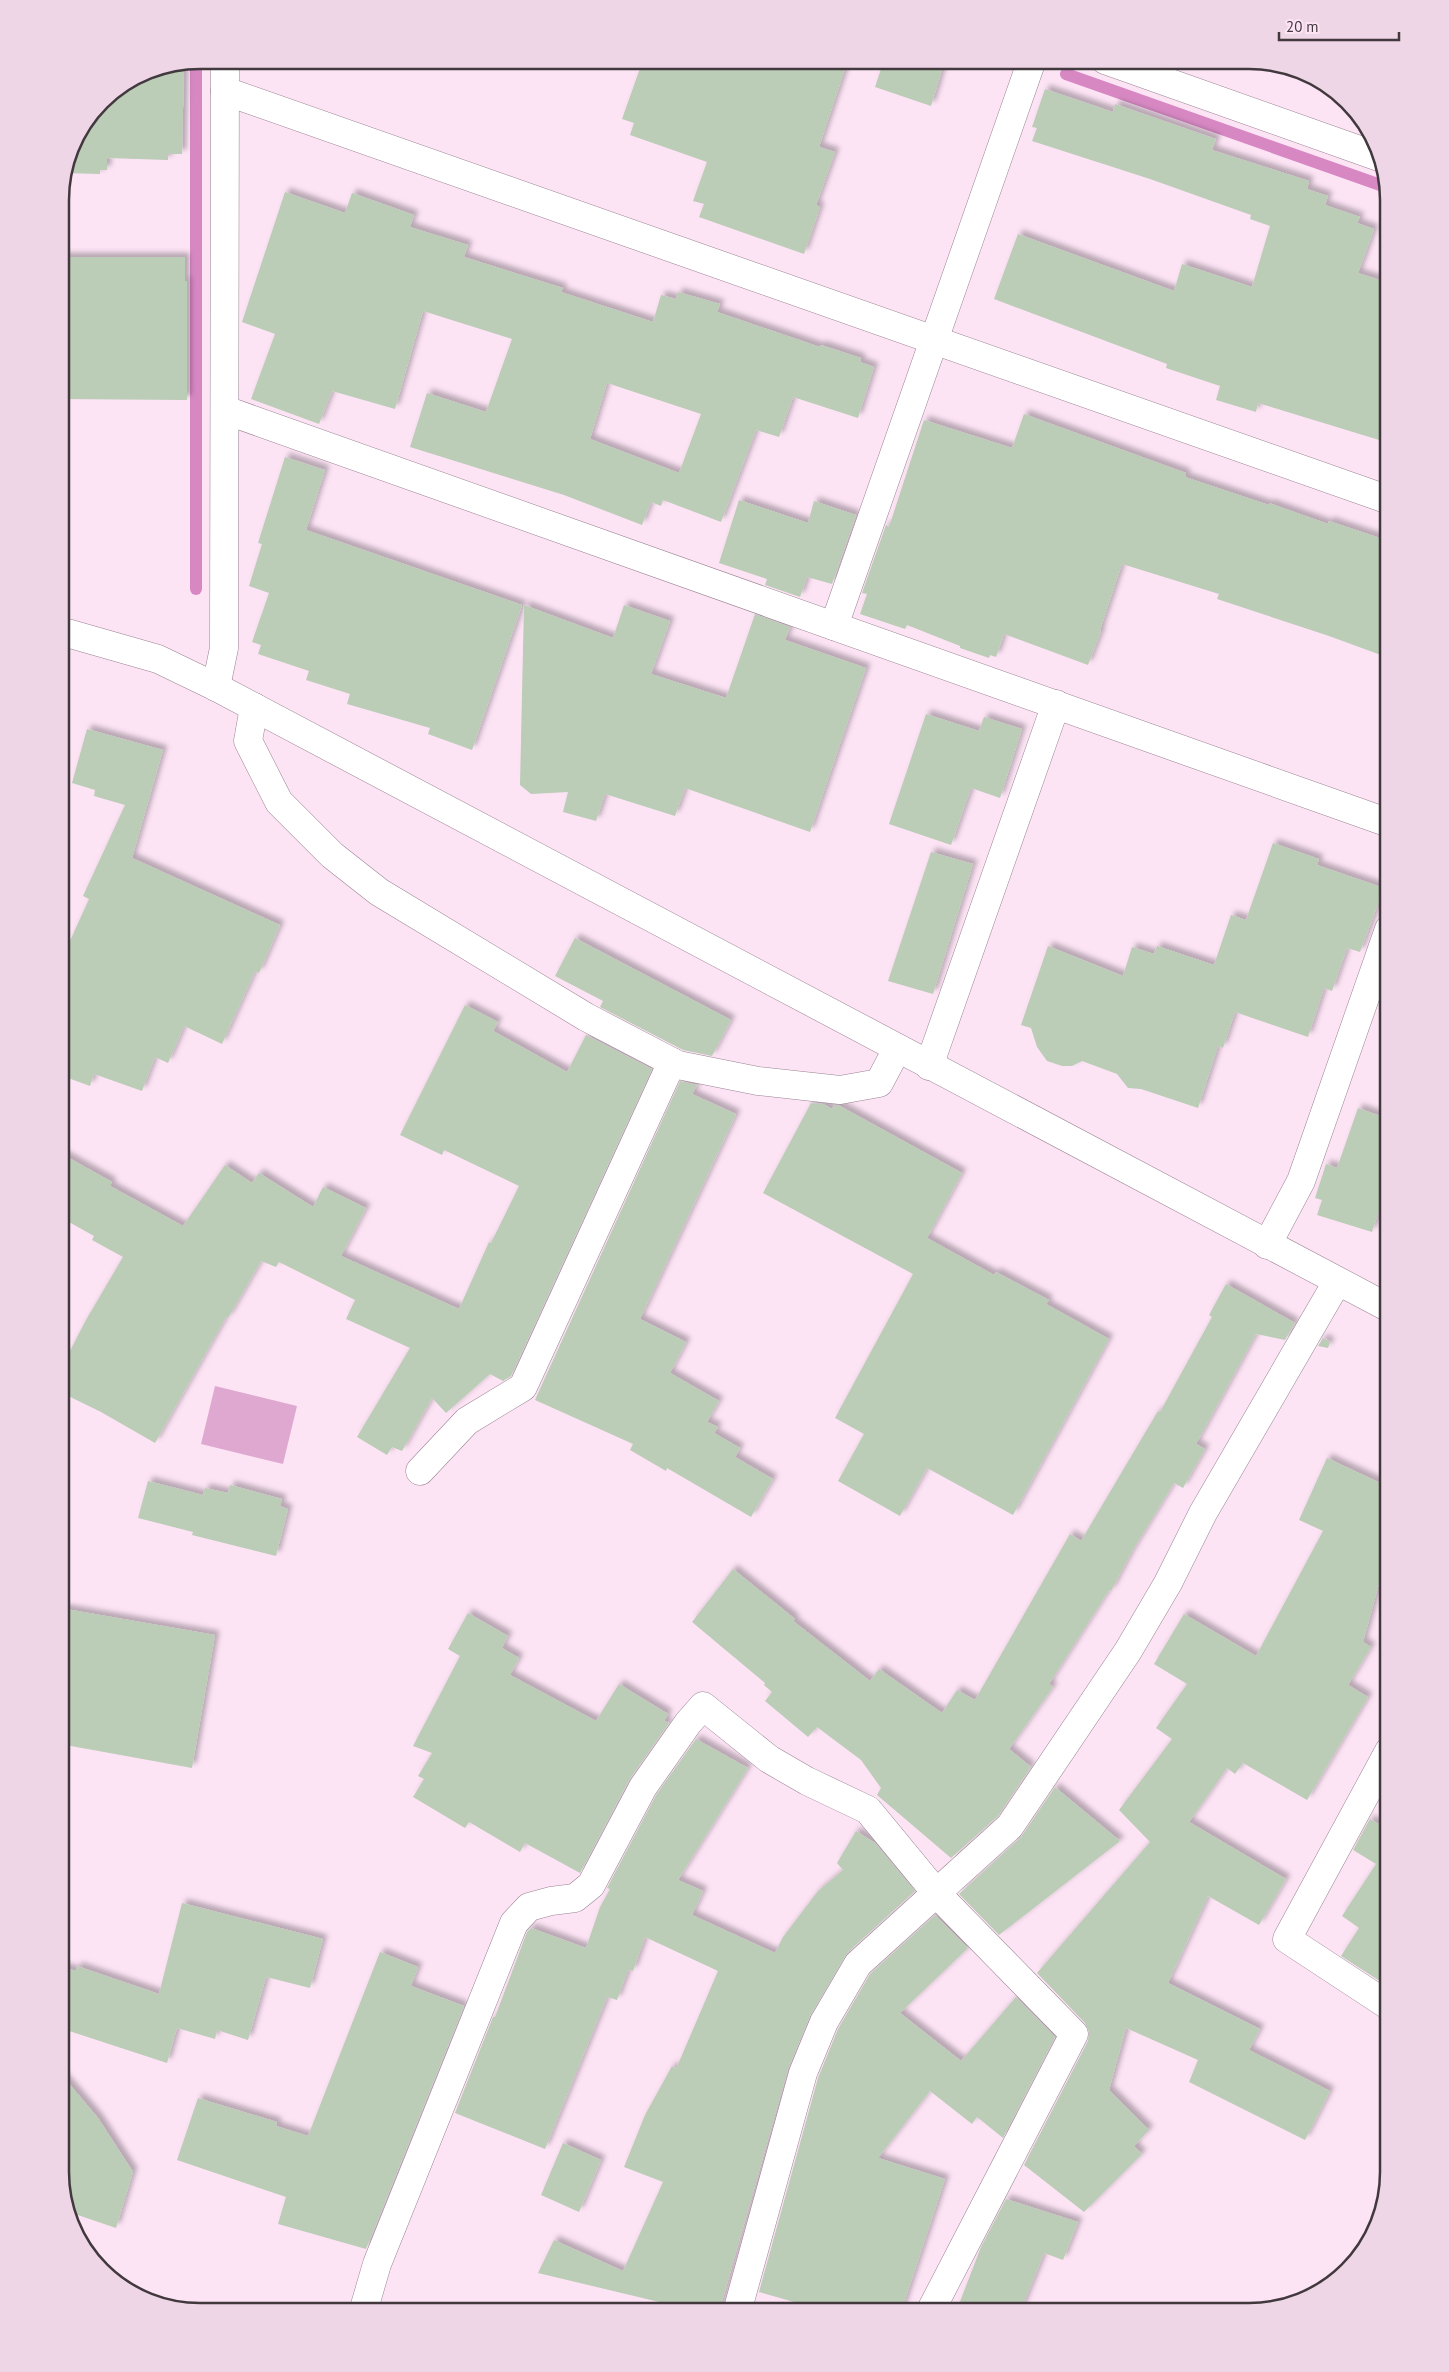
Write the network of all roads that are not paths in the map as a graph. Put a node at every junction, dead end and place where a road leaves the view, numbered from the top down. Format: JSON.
{"nodes":[{"id":1,"x":226,"y":69,"type":"edge"},
{"id":2,"x":1029,"y":69,"type":"edge"},
{"id":3,"x":1130,"y":69,"type":"edge"},
{"id":4,"x":226,"y":91,"type":"junction"},
{"id":5,"x":1372,"y":154,"type":"edge"},
{"id":6,"x":934,"y":340,"type":"junction"},
{"id":7,"x":225,"y":410,"type":"junction"},
{"id":8,"x":1380,"y":497,"type":"edge"},
{"id":9,"x":834,"y":626,"type":"junction"},
{"id":10,"x":69,"y":634,"type":"edge"},
{"id":11,"x":216,"y":687,"type":"junction"},
{"id":12,"x":1056,"y":704,"type":"junction"},
{"id":13,"x":254,"y":708,"type":"junction"},
{"id":14,"x":1380,"y":820,"type":"edge"},
{"id":15,"x":1380,"y":955,"type":"edge"},
{"id":16,"x":897,"y":1048,"type":"junction"},
{"id":17,"x":672,"y":1062,"type":"junction"},
{"id":18,"x":929,"y":1066,"type":"junction"},
{"id":19,"x":1267,"y":1245,"type":"junction"},
{"id":20,"x":1337,"y":1282,"type":"junction"},
{"id":21,"x":1380,"y":1304,"type":"edge"},
{"id":22,"x":420,"y":1471,"type":"dead end"},
{"id":23,"x":1380,"y":1768,"type":"edge"},
{"id":24,"x":938,"y":1895,"type":"junction"},
{"id":25,"x":1380,"y":2000,"type":"edge"},
{"id":26,"x":366,"y":2303,"type":"edge"},
{"id":27,"x":739,"y":2303,"type":"edge"},
{"id":28,"x":935,"y":2303,"type":"edge"}],
"edges":[{"from":1,"to":4,"type":"street"},
{"from":2,"to":6,"type":"street"},
{"from":3,"to":5,"type":"street"},
{"from":4,"to":6,"type":"street"},
{"from":4,"to":7,"type":"street"},
{"from":6,"to":8,"type":"street"},
{"from":6,"to":9,"type":"street"},
{"from":7,"to":9,"type":"street"},
{"from":7,"to":11,"type":"street"},
{"from":9,"to":12,"type":"street"},
{"from":10,"to":11,"type":"street"},
{"from":11,"to":13,"type":"street"},
{"from":12,"to":14,"type":"street"},
{"from":12,"to":18,"type":"street"},
{"from":13,"to":16,"type":"street"},
{"from":13,"to":17,"type":"street"},
{"from":15,"to":19,"type":"street"},
{"from":16,"to":17,"type":"street"},
{"from":16,"to":18,"type":"street"},
{"from":17,"to":22,"type":"street"},
{"from":18,"to":19,"type":"street"},
{"from":19,"to":20,"type":"street"},
{"from":20,"to":21,"type":"street"},
{"from":20,"to":24,"type":"street"},
{"from":23,"to":25,"type":"street"},
{"from":24,"to":26,"type":"street"},
{"from":24,"to":27,"type":"street"},
{"from":24,"to":28,"type":"street"}]}
